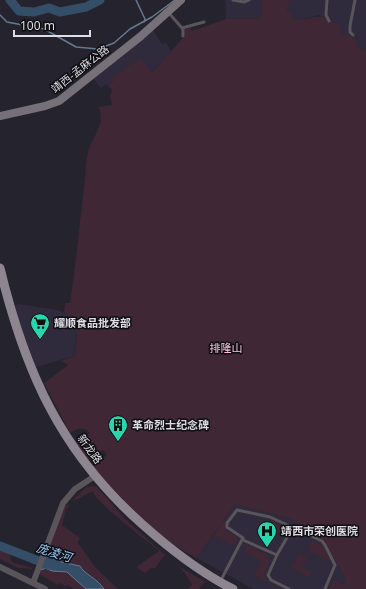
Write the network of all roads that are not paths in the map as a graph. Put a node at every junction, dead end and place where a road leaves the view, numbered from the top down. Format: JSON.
{"nodes":[{"id":1,"x":180,"y":0,"type":"edge"},
{"id":2,"x":232,"y":0,"type":"edge"},
{"id":3,"x":249,"y":0,"type":"edge"},
{"id":4,"x":327,"y":0,"type":"edge"},
{"id":5,"x":355,"y":0,"type":"edge"},
{"id":6,"x":168,"y":11,"type":"junction"},
{"id":7,"x":329,"y":21,"type":"dead end"},
{"id":8,"x":204,"y":22,"type":"dead end"},
{"id":9,"x":183,"y":28,"type":"junction"},
{"id":10,"x":354,"y":35,"type":"dead end"},
{"id":11,"x":183,"y":36,"type":"dead end"},
{"id":12,"x":0,"y":116,"type":"edge"},
{"id":13,"x":0,"y":268,"type":"edge"},
{"id":14,"x":0,"y":277,"type":"edge"},
{"id":15,"x":95,"y":477,"type":"junction"},
{"id":16,"x":293,"y":527,"type":"junction"},
{"id":17,"x":243,"y":540,"type":"junction"},
{"id":18,"x":277,"y":554,"type":"junction"},
{"id":19,"x":0,"y":570,"type":"edge"},
{"id":20,"x":33,"y":583,"type":"junction"},
{"id":21,"x":220,"y":583,"type":"junction"},
{"id":22,"x":44,"y":589,"type":"edge"},
{"id":23,"x":228,"y":589,"type":"edge"},
{"id":24,"x":233,"y":589,"type":"edge"},
{"id":25,"x":290,"y":589,"type":"edge"},
{"id":26,"x":325,"y":589,"type":"edge"}],
"edges":[{"from":1,"to":6,"type":"main road","name":"靖西-孟麻公路"},
{"from":2,"to":3,"type":"lane"},
{"from":4,"to":7,"type":"lane"},
{"from":5,"to":10,"type":"lane"},
{"from":6,"to":9,"type":"lane"},
{"from":6,"to":12,"type":"main road","name":"靖西-孟麻公路"},
{"from":8,"to":9,"type":"lane"},
{"from":9,"to":11,"type":"lane"},
{"from":13,"to":15,"type":"main road","name":"新龙路"},
{"from":14,"to":15,"type":"main road","name":"新龙路"},
{"from":15,"to":20,"type":"street"},
{"from":15,"to":21,"type":"main road","name":"新龙路"},
{"from":16,"to":17,"type":"lane"},
{"from":16,"to":18,"type":"lane"},
{"from":16,"to":26,"type":"lane"},
{"from":17,"to":18,"type":"lane"},
{"from":17,"to":21,"type":"lane"},
{"from":18,"to":25,"type":"lane"},
{"from":19,"to":20,"type":"street"},
{"from":20,"to":22,"type":"street"},
{"from":21,"to":23,"type":"main road","name":"新龙路"},
{"from":21,"to":24,"type":"main road","name":"新龙路"}]}
